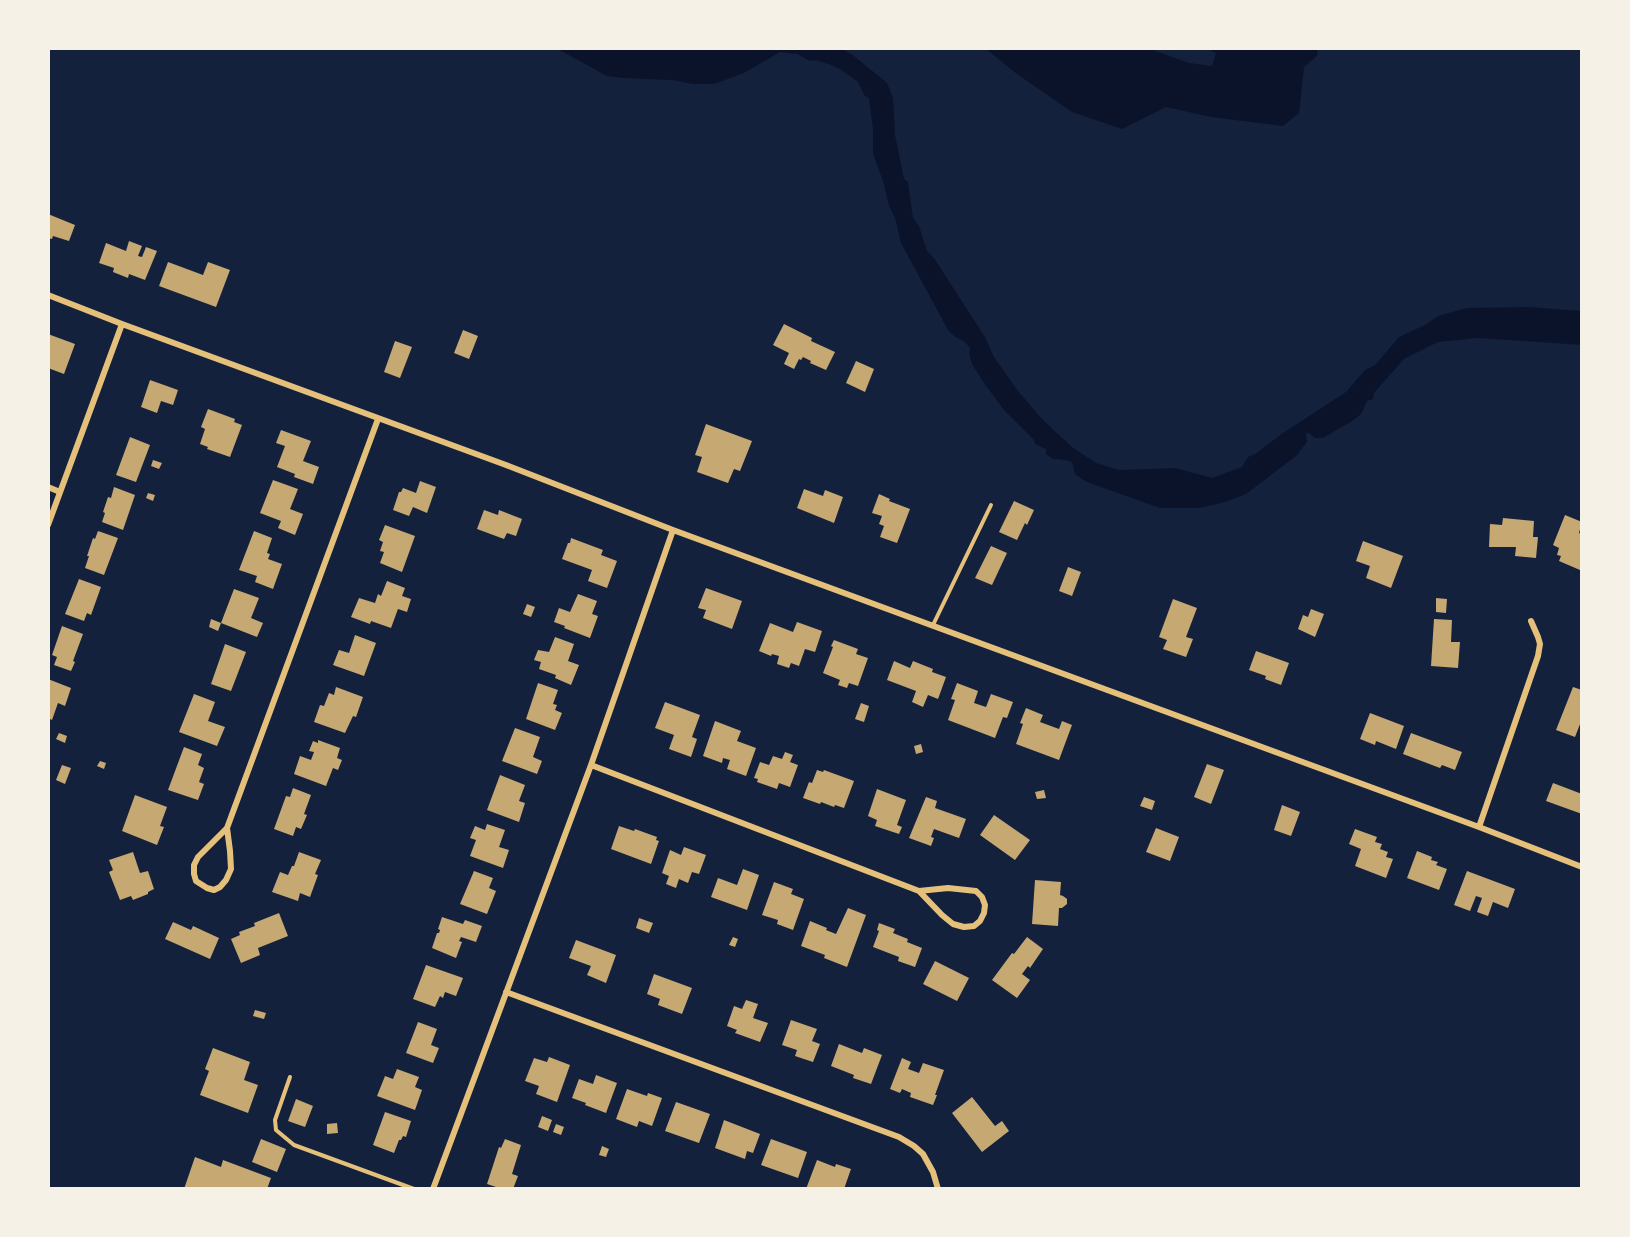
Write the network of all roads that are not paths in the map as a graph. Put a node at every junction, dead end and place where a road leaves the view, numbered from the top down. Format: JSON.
{"nodes":[{"id":1,"x":48,"y":295,"type":"edge"},
{"id":2,"x":122,"y":324,"type":"junction"},
{"id":3,"x":378,"y":418,"type":"junction"},
{"id":4,"x":48,"y":487,"type":"edge"},
{"id":5,"x":60,"y":492,"type":"junction"},
{"id":6,"x":991,"y":506,"type":"dead end"},
{"id":7,"x":48,"y":524,"type":"edge"},
{"id":8,"x":673,"y":530,"type":"junction"},
{"id":9,"x":1531,"y":621,"type":"dead end"},
{"id":10,"x":933,"y":626,"type":"junction"},
{"id":11,"x":591,"y":765,"type":"junction"},
{"id":12,"x":1479,"y":827,"type":"junction"},
{"id":13,"x":227,"y":828,"type":"junction"},
{"id":14,"x":1582,"y":867,"type":"edge"},
{"id":15,"x":919,"y":891,"type":"junction"},
{"id":16,"x":506,"y":992,"type":"junction"},
{"id":17,"x":290,"y":1077,"type":"dead end"},
{"id":18,"x":414,"y":1189,"type":"edge"},
{"id":19,"x":433,"y":1189,"type":"edge"},
{"id":20,"x":938,"y":1189,"type":"edge"}],
"edges":[{"from":1,"to":2,"type":"street"},
{"from":2,"to":3,"type":"street"},
{"from":2,"to":5,"type":"street"},
{"from":3,"to":8,"type":"street"},
{"from":3,"to":13,"type":"street"},
{"from":4,"to":5,"type":"street"},
{"from":5,"to":7,"type":"street"},
{"from":6,"to":10,"type":"lane"},
{"from":8,"to":10,"type":"street"},
{"from":8,"to":11,"type":"street"},
{"from":9,"to":12,"type":"street"},
{"from":10,"to":12,"type":"street"},
{"from":11,"to":15,"type":"street"},
{"from":11,"to":16,"type":"street"},
{"from":12,"to":14,"type":"street"},
{"from":13,"to":13,"type":"street"},
{"from":15,"to":15,"type":"street"},
{"from":16,"to":19,"type":"street"},
{"from":16,"to":20,"type":"street"},
{"from":17,"to":18,"type":"lane"}]}
